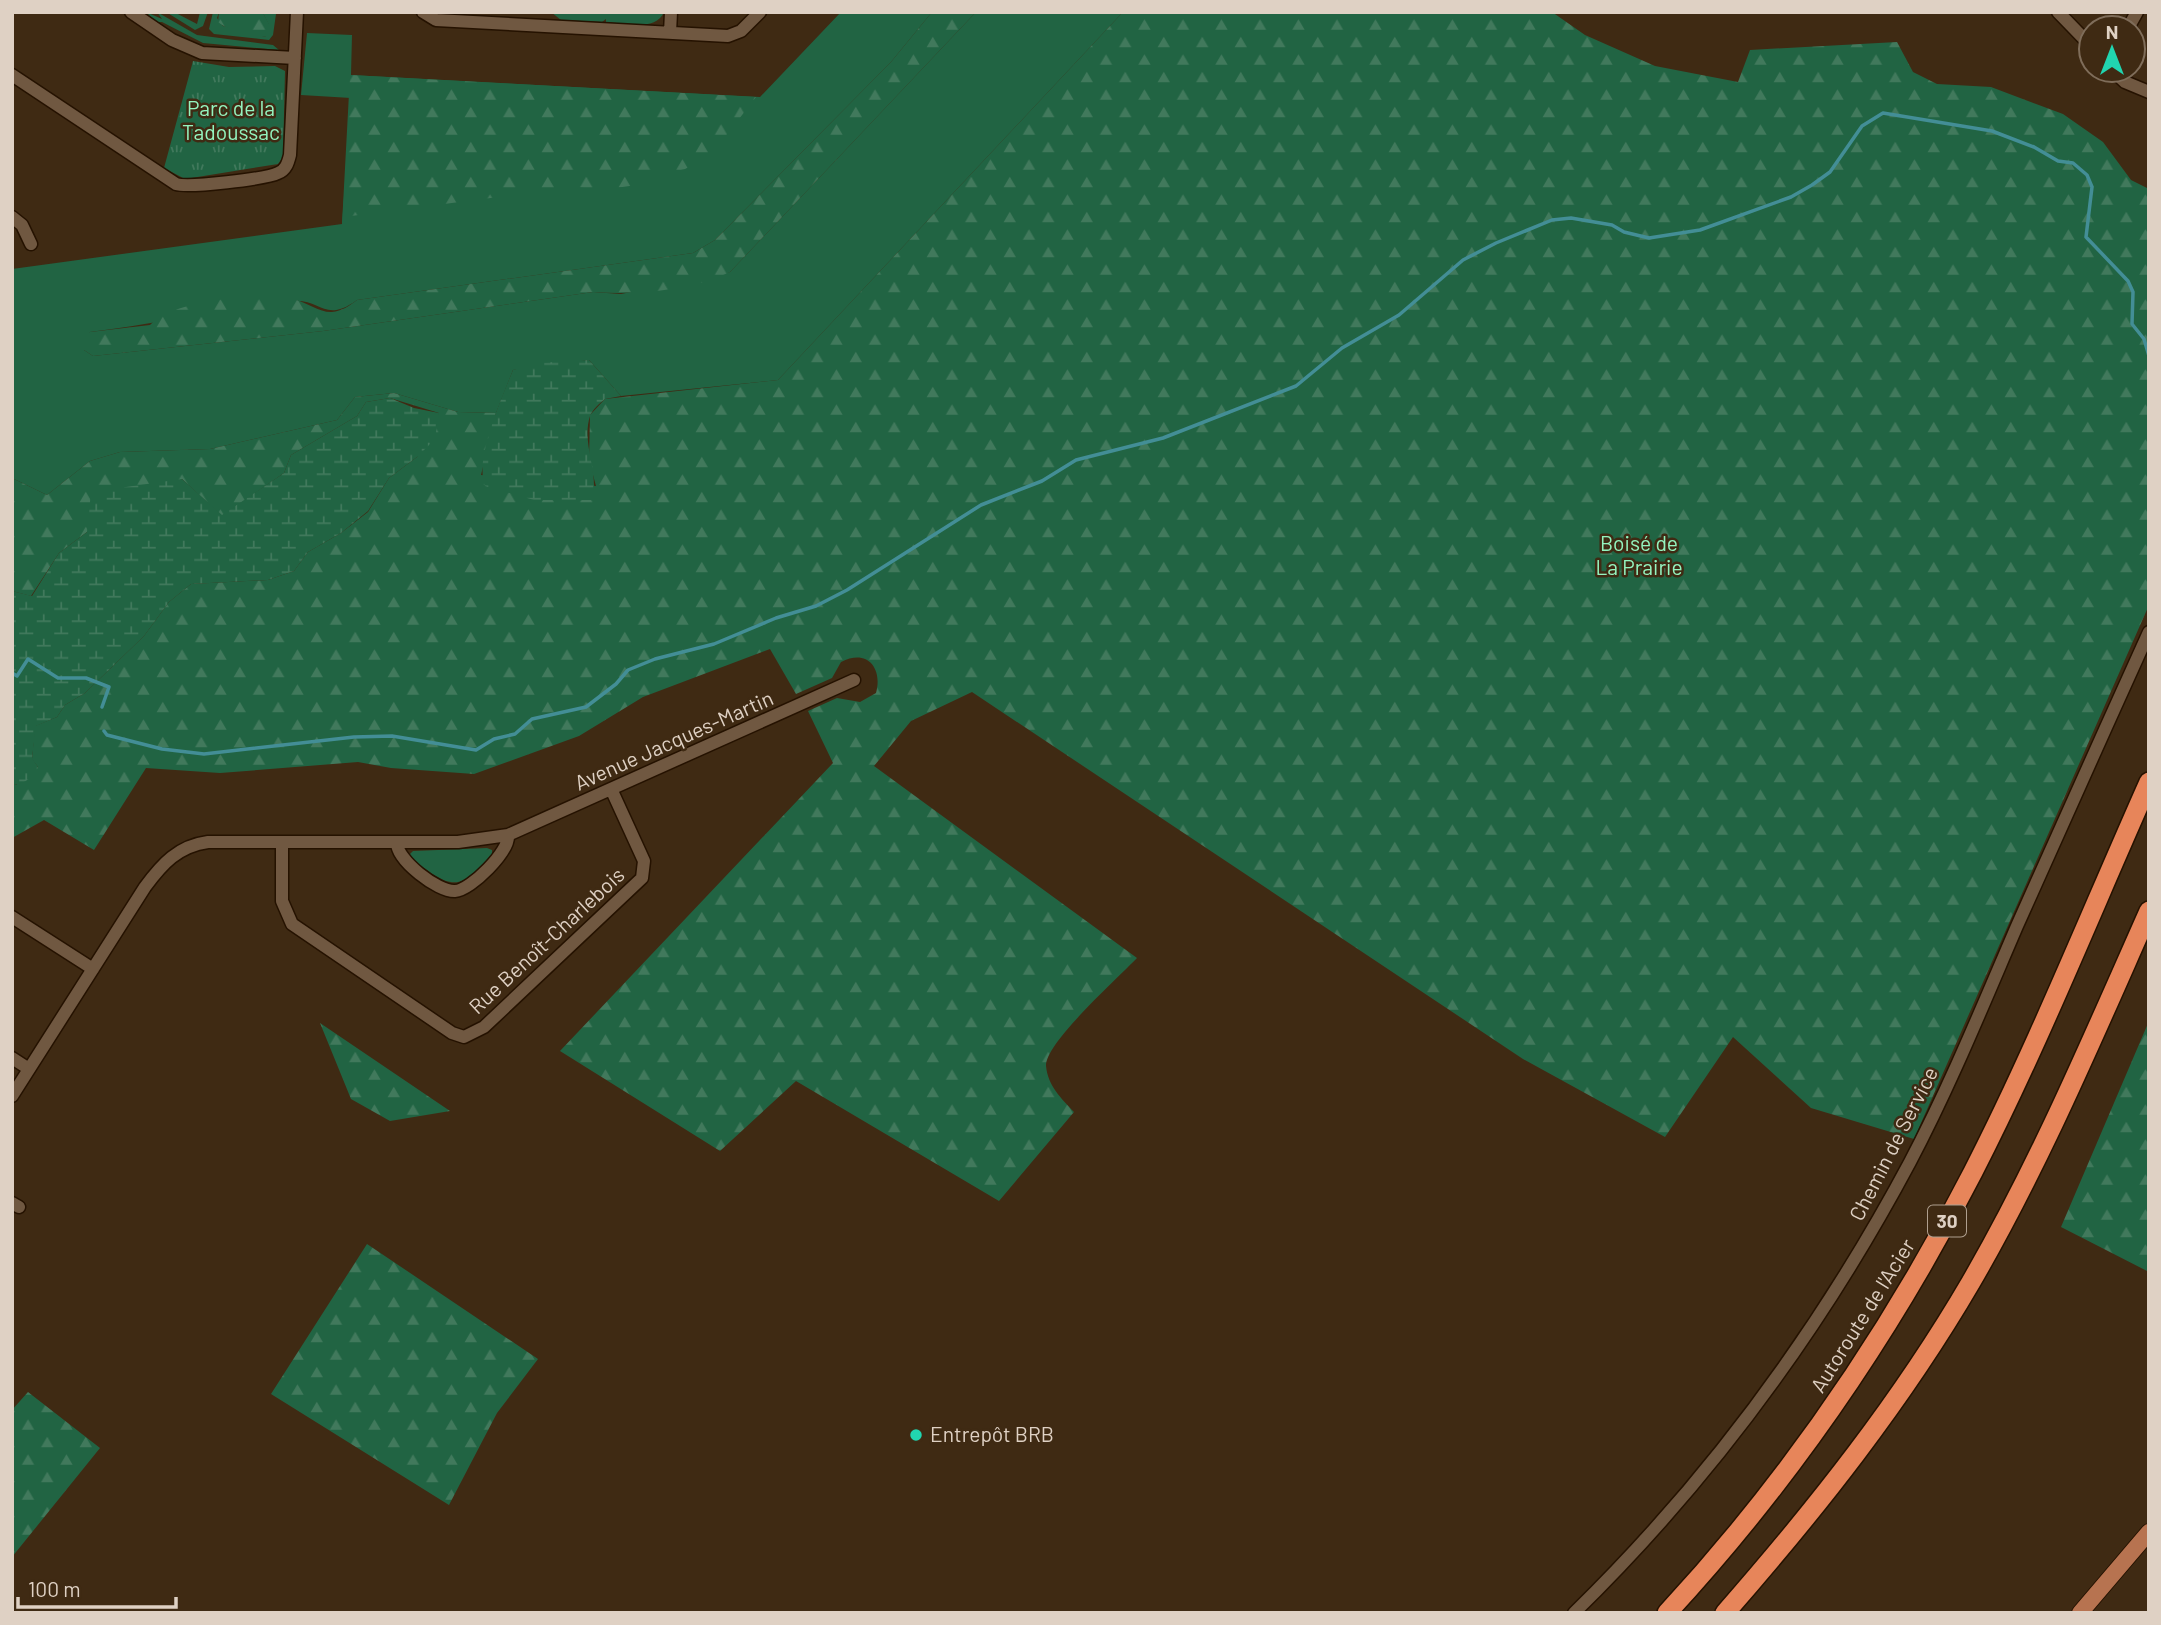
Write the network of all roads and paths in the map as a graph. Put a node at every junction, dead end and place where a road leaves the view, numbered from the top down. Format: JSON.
{"nodes":[{"id":1,"x":131,"y":12,"type":"edge"},
{"id":2,"x":298,"y":12,"type":"edge"},
{"id":3,"x":423,"y":12,"type":"edge"},
{"id":4,"x":541,"y":12,"type":"edge"},
{"id":5,"x":671,"y":12,"type":"edge"},
{"id":6,"x":760,"y":12,"type":"edge"},
{"id":7,"x":2058,"y":12,"type":"edge"},
{"id":8,"x":540,"y":26,"type":"junction"},
{"id":9,"x":2077,"y":32,"type":"edge"},
{"id":10,"x":670,"y":33,"type":"junction"},
{"id":11,"x":295,"y":58,"type":"junction"},
{"id":12,"x":12,"y":75,"type":"edge"},
{"id":13,"x":2130,"y":84,"type":"edge"},
{"id":14,"x":2149,"y":92,"type":"edge"},
{"id":15,"x":12,"y":217,"type":"edge"},
{"id":16,"x":31,"y":244,"type":"dead end"},
{"id":17,"x":2149,"y":632,"type":"edge"},
{"id":18,"x":855,"y":680,"type":"dead end"},
{"id":19,"x":2149,"y":782,"type":"edge"},
{"id":20,"x":612,"y":791,"type":"junction"},
{"id":21,"x":508,"y":835,"type":"junction"},
{"id":22,"x":282,"y":842,"type":"junction"},
{"id":23,"x":397,"y":842,"type":"junction"},
{"id":24,"x":2149,"y":911,"type":"edge"},
{"id":25,"x":12,"y":917,"type":"edge"},
{"id":26,"x":93,"y":969,"type":"junction"},
{"id":27,"x":12,"y":1058,"type":"edge"},
{"id":28,"x":29,"y":1069,"type":"junction"},
{"id":29,"x":12,"y":1097,"type":"edge"},
{"id":30,"x":2149,"y":1532,"type":"edge"},
{"id":31,"x":1574,"y":1613,"type":"edge"},
{"id":32,"x":1667,"y":1613,"type":"edge"},
{"id":33,"x":1726,"y":1613,"type":"edge"},
{"id":34,"x":2080,"y":1613,"type":"edge"}],
"edges":[{"from":1,"to":11,"type":"street"},
{"from":2,"to":11,"type":"street"},
{"from":3,"to":8,"type":"street"},
{"from":4,"to":8,"type":"street"},
{"from":5,"to":10,"type":"street"},
{"from":6,"to":10,"type":"street"},
{"from":7,"to":9,"type":"street"},
{"from":8,"to":10,"type":"street"},
{"from":11,"to":12,"type":"street"},
{"from":13,"to":14,"type":"street"},
{"from":15,"to":16,"type":"street"},
{"from":17,"to":31,"type":"street","name":"Chemin de Service"},
{"from":18,"to":20,"type":"street","name":"Avenue Jacques-Martin"},
{"from":19,"to":32,"type":"highway","name":"Autoroute de l'Acier","number":"30"},
{"from":20,"to":21,"type":"street","name":"Avenue Jacques-Martin"},
{"from":20,"to":22,"type":"street","name":"Rue Benoît-Charlebois"},
{"from":21,"to":23,"type":"street","name":"Avenue Jacques-Martin"},
{"from":21,"to":23,"type":"street"},
{"from":22,"to":23,"type":"street","name":"Avenue Jacques-Martin"},
{"from":22,"to":26,"type":"street","name":"Avenue Jacques-Martin"},
{"from":24,"to":33,"type":"highway","number":"30"},
{"from":25,"to":26,"type":"street"},
{"from":26,"to":28,"type":"street","name":"Avenue Jacques-Martin"},
{"from":27,"to":28,"type":"street"},
{"from":28,"to":29,"type":"street","name":"Avenue Jacques-Martin"},
{"from":30,"to":34,"type":"main road"}]}
